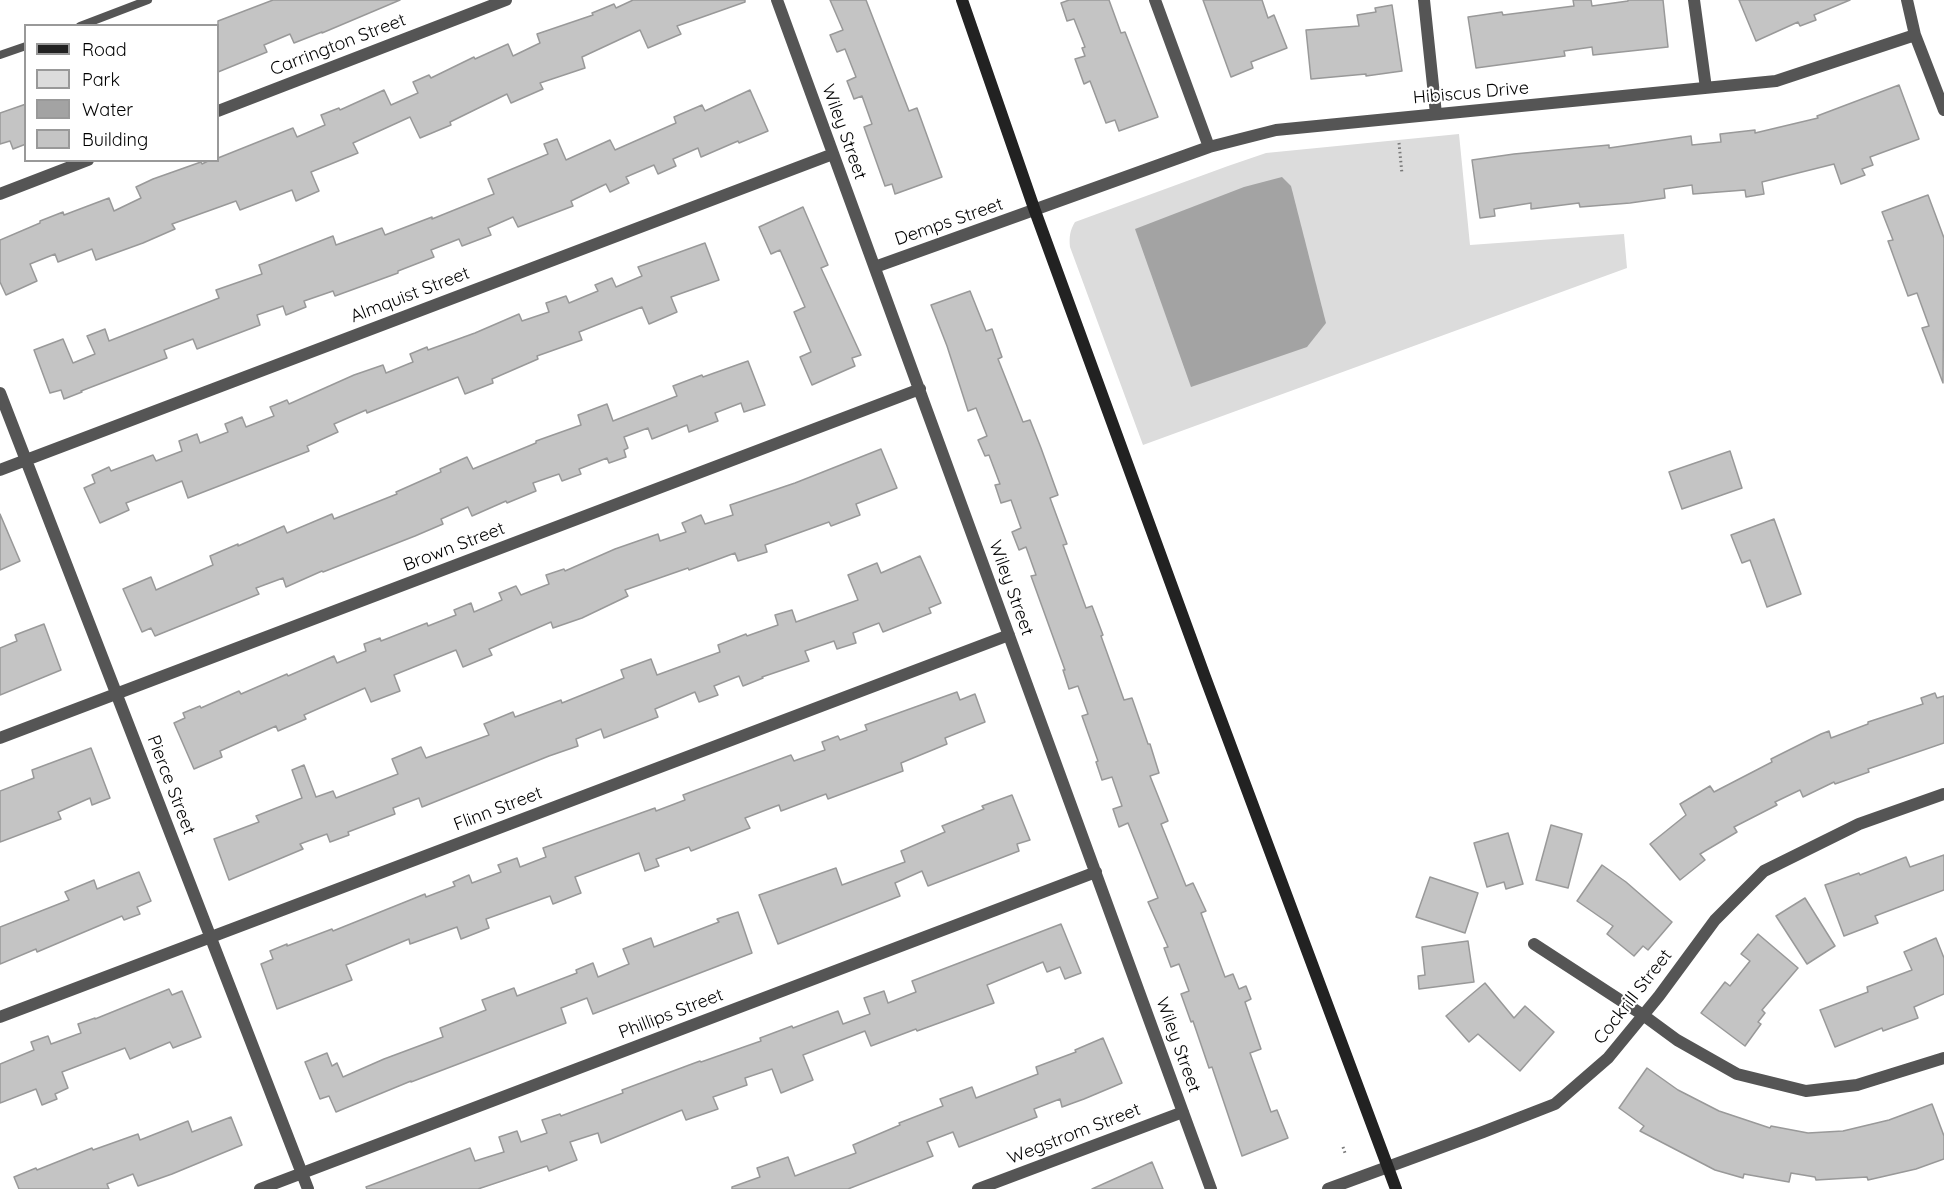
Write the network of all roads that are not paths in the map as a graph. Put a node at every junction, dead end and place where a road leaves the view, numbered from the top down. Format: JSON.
{"nodes":[{"id":1,"x":148,"y":0,"type":"edge"},
{"id":2,"x":506,"y":0,"type":"edge"},
{"id":3,"x":777,"y":0,"type":"edge"},
{"id":4,"x":962,"y":0,"type":"edge"},
{"id":5,"x":1155,"y":0,"type":"edge"},
{"id":6,"x":1424,"y":0,"type":"edge"},
{"id":7,"x":1694,"y":0,"type":"edge"},
{"id":8,"x":1907,"y":0,"type":"edge"},
{"id":9,"x":85,"y":24,"type":"edge"},
{"id":10,"x":1915,"y":36,"type":"junction"},
{"id":11,"x":24,"y":47,"type":"edge"},
{"id":12,"x":0,"y":55,"type":"edge"},
{"id":13,"x":1706,"y":88,"type":"junction"},
{"id":14,"x":1944,"y":110,"type":"edge"},
{"id":15,"x":219,"y":111,"type":"edge"},
{"id":16,"x":1436,"y":114,"type":"junction"},
{"id":17,"x":1209,"y":147,"type":"junction"},
{"id":18,"x":833,"y":154,"type":"junction"},
{"id":19,"x":83,"y":162,"type":"edge"},
{"id":20,"x":0,"y":194,"type":"edge"},
{"id":21,"x":1035,"y":211,"type":"junction"},
{"id":22,"x":875,"y":267,"type":"junction"},
{"id":23,"x":920,"y":389,"type":"junction"},
{"id":24,"x":0,"y":393,"type":"edge"},
{"id":25,"x":26,"y":460,"type":"junction"},
{"id":26,"x":0,"y":470,"type":"edge"},
{"id":27,"x":1009,"y":635,"type":"junction"},
{"id":28,"x":116,"y":693,"type":"junction"},
{"id":29,"x":0,"y":738,"type":"edge"},
{"id":30,"x":1944,"y":794,"type":"edge"},
{"id":31,"x":1096,"y":872,"type":"junction"},
{"id":32,"x":210,"y":937,"type":"junction"},
{"id":33,"x":1534,"y":944,"type":"dead end"},
{"id":34,"x":1643,"y":1015,"type":"junction"},
{"id":35,"x":0,"y":1017,"type":"edge"},
{"id":36,"x":1944,"y":1058,"type":"edge"},
{"id":37,"x":1183,"y":1112,"type":"junction"},
{"id":38,"x":1388,"y":1166,"type":"junction"},
{"id":39,"x":302,"y":1173,"type":"junction"},
{"id":40,"x":260,"y":1189,"type":"edge"},
{"id":41,"x":308,"y":1189,"type":"edge"},
{"id":42,"x":978,"y":1189,"type":"edge"},
{"id":43,"x":1211,"y":1189,"type":"edge"},
{"id":44,"x":1328,"y":1189,"type":"edge"},
{"id":45,"x":1396,"y":1189,"type":"edge"}],
"edges":[{"from":1,"to":9,"type":"lane"},
{"from":2,"to":15,"type":"street","name":"Carrington Street"},
{"from":3,"to":18,"type":"street","name":"Wiley Street"},
{"from":4,"to":21,"type":"main road"},
{"from":5,"to":17,"type":"street"},
{"from":6,"to":16,"type":"street"},
{"from":7,"to":13,"type":"street"},
{"from":8,"to":10,"type":"street"},
{"from":10,"to":13,"type":"street","name":"Hibiscus Drive"},
{"from":10,"to":14,"type":"street"},
{"from":11,"to":12,"type":"lane"},
{"from":13,"to":16,"type":"street","name":"Hibiscus Drive"},
{"from":16,"to":17,"type":"street","name":"Hibiscus Drive"},
{"from":17,"to":21,"type":"street","name":"Hibiscus Drive"},
{"from":18,"to":22,"type":"street","name":"Wiley Street"},
{"from":18,"to":25,"type":"street","name":"Almquist Street"},
{"from":19,"to":20,"type":"street"},
{"from":21,"to":22,"type":"street","name":"Demps Street"},
{"from":21,"to":38,"type":"main road"},
{"from":22,"to":23,"type":"street","name":"Wiley Street"},
{"from":23,"to":27,"type":"street","name":"Wiley Street"},
{"from":23,"to":28,"type":"street","name":"Brown Street"},
{"from":24,"to":25,"type":"street","name":"Pierce Street"},
{"from":25,"to":26,"type":"street","name":"Almquist Street"},
{"from":25,"to":28,"type":"street","name":"Pierce Street"},
{"from":27,"to":31,"type":"street","name":"Wiley Street"},
{"from":27,"to":32,"type":"street","name":"Flinn Street"},
{"from":28,"to":29,"type":"street","name":"Brown Street"},
{"from":28,"to":32,"type":"street","name":"Pierce Street"},
{"from":30,"to":34,"type":"street","name":"Cockrill Street"},
{"from":31,"to":37,"type":"street","name":"Wiley Street"},
{"from":31,"to":39,"type":"street","name":"Phillips Street"},
{"from":32,"to":35,"type":"street","name":"Flinn Street"},
{"from":32,"to":39,"type":"street","name":"Pierce Street"},
{"from":33,"to":34,"type":"street"},
{"from":34,"to":36,"type":"street"},
{"from":34,"to":38,"type":"street","name":"Cockrill Street"},
{"from":37,"to":42,"type":"street","name":"Wegstrom Street"},
{"from":37,"to":43,"type":"street","name":"Wiley Street"},
{"from":38,"to":44,"type":"street","name":"Cockrill Street"},
{"from":38,"to":45,"type":"main road"},
{"from":39,"to":40,"type":"street","name":"Phillips Street"},
{"from":39,"to":41,"type":"street","name":"Pierce Street"}]}
